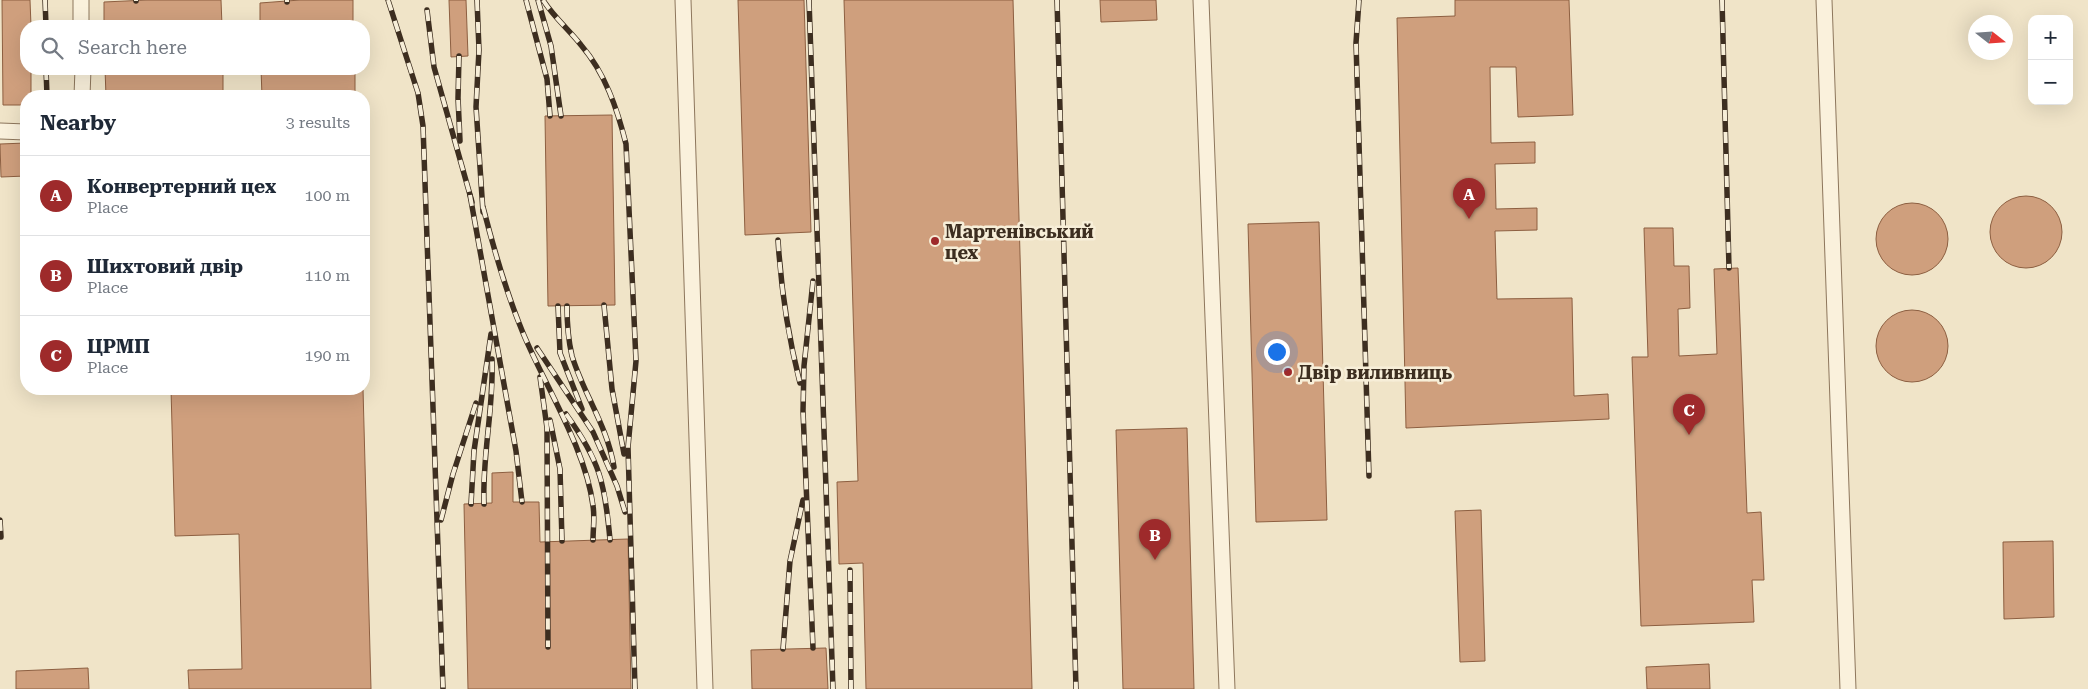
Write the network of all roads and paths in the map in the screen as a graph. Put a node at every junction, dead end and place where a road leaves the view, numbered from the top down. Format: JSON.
{"nodes":[{"id":1,"x":81,"y":0,"type":"edge"},
{"id":2,"x":684,"y":0,"type":"edge"},
{"id":3,"x":1202,"y":0,"type":"edge"},
{"id":4,"x":1824,"y":0,"type":"edge"},
{"id":5,"x":82,"y":20,"type":"edge"},
{"id":6,"x":83,"y":75,"type":"edge"},
{"id":7,"x":82,"y":90,"type":"edge"},
{"id":8,"x":0,"y":131,"type":"edge"},
{"id":9,"x":20,"y":132,"type":"edge"},
{"id":10,"x":704,"y":689,"type":"edge"},
{"id":11,"x":1227,"y":689,"type":"edge"},
{"id":12,"x":1848,"y":689,"type":"edge"}],
"edges":[{"from":1,"to":5,"type":"lane"},
{"from":2,"to":10,"type":"lane"},
{"from":3,"to":11,"type":"lane"},
{"from":4,"to":12,"type":"lane"},
{"from":6,"to":7,"type":"lane"},
{"from":8,"to":9,"type":"lane"}]}
